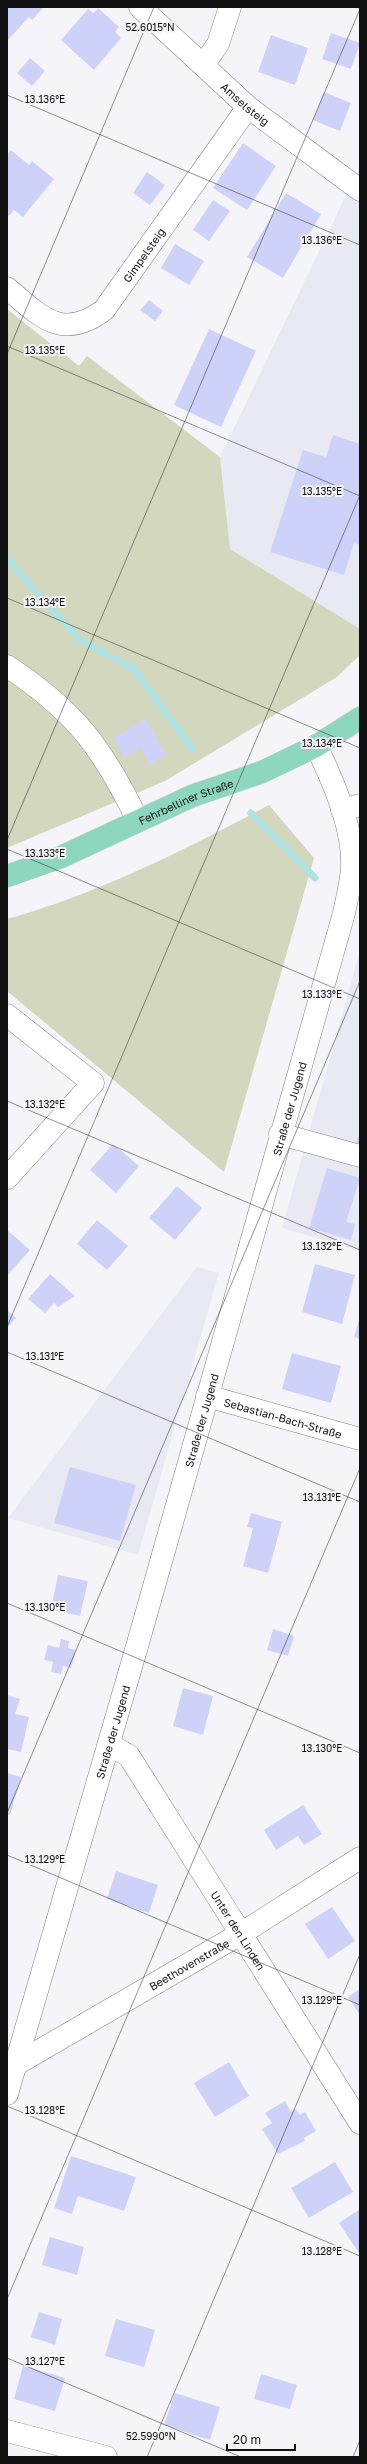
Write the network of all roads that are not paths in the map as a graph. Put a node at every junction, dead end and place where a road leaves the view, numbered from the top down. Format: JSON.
{"nodes":[{"id":1,"x":140,"y":7,"type":"edge"},
{"id":2,"x":230,"y":7,"type":"edge"},
{"id":3,"x":204,"y":64,"type":"junction"},
{"id":4,"x":248,"y":107,"type":"junction"},
{"id":5,"x":360,"y":190,"type":"edge"},
{"id":6,"x":7,"y":288,"type":"edge"},
{"id":7,"x":7,"y":666,"type":"edge"},
{"id":8,"x":360,"y":718,"type":"edge"},
{"id":9,"x":316,"y":746,"type":"junction"},
{"id":10,"x":351,"y":807,"type":"edge"},
{"id":11,"x":138,"y":821,"type":"junction"},
{"id":12,"x":7,"y":876,"type":"edge"},
{"id":13,"x":7,"y":1015,"type":"edge"},
{"id":14,"x":280,"y":1134,"type":"junction"},
{"id":15,"x":360,"y":1156,"type":"edge"},
{"id":16,"x":7,"y":1178,"type":"edge"},
{"id":17,"x":207,"y":1396,"type":"junction"},
{"id":18,"x":360,"y":1439,"type":"edge"},
{"id":19,"x":109,"y":1744,"type":"junction"},
{"id":20,"x":360,"y":1858,"type":"edge"},
{"id":21,"x":242,"y":1933,"type":"junction"},
{"id":22,"x":11,"y":2067,"type":"edge"},
{"id":23,"x":7,"y":2094,"type":"edge"},
{"id":24,"x":360,"y":2124,"type":"edge"},
{"id":25,"x":7,"y":2431,"type":"edge"},
{"id":26,"x":106,"y":2457,"type":"edge"}],
"edges":[{"from":1,"to":3,"type":"street","name":"Amselsteig"},
{"from":2,"to":3,"type":"street"},
{"from":3,"to":4,"type":"street","name":"Amselsteig"},
{"from":4,"to":5,"type":"street","name":"Amselsteig"},
{"from":4,"to":6,"type":"street","name":"Gimpelsteig"},
{"from":7,"to":11,"type":"street"},
{"from":8,"to":9,"type":"main road","name":"Fehrbelliner Straße"},
{"from":9,"to":10,"type":"street","name":"Straße der Jugend"},
{"from":9,"to":11,"type":"main road","name":"Fehrbelliner Straße"},
{"from":10,"to":14,"type":"street","name":"Straße der Jugend"},
{"from":11,"to":12,"type":"main road","name":"Fehrbelliner Straße"},
{"from":13,"to":16,"type":"street"},
{"from":14,"to":15,"type":"street"},
{"from":14,"to":17,"type":"street","name":"Straße der Jugend"},
{"from":17,"to":18,"type":"street","name":"Sebastian-Bach-Straße"},
{"from":17,"to":19,"type":"street","name":"Straße der Jugend"},
{"from":19,"to":21,"type":"street","name":"Unter den Linden"},
{"from":19,"to":22,"type":"street","name":"Straße der Jugend"},
{"from":20,"to":21,"type":"street","name":"Beethovenstraße"},
{"from":21,"to":22,"type":"street","name":"Beethovenstraße"},
{"from":21,"to":24,"type":"street","name":"Unter den Linden"},
{"from":22,"to":23,"type":"street","name":"Straße der Jugend"},
{"from":25,"to":26,"type":"street"}]}
